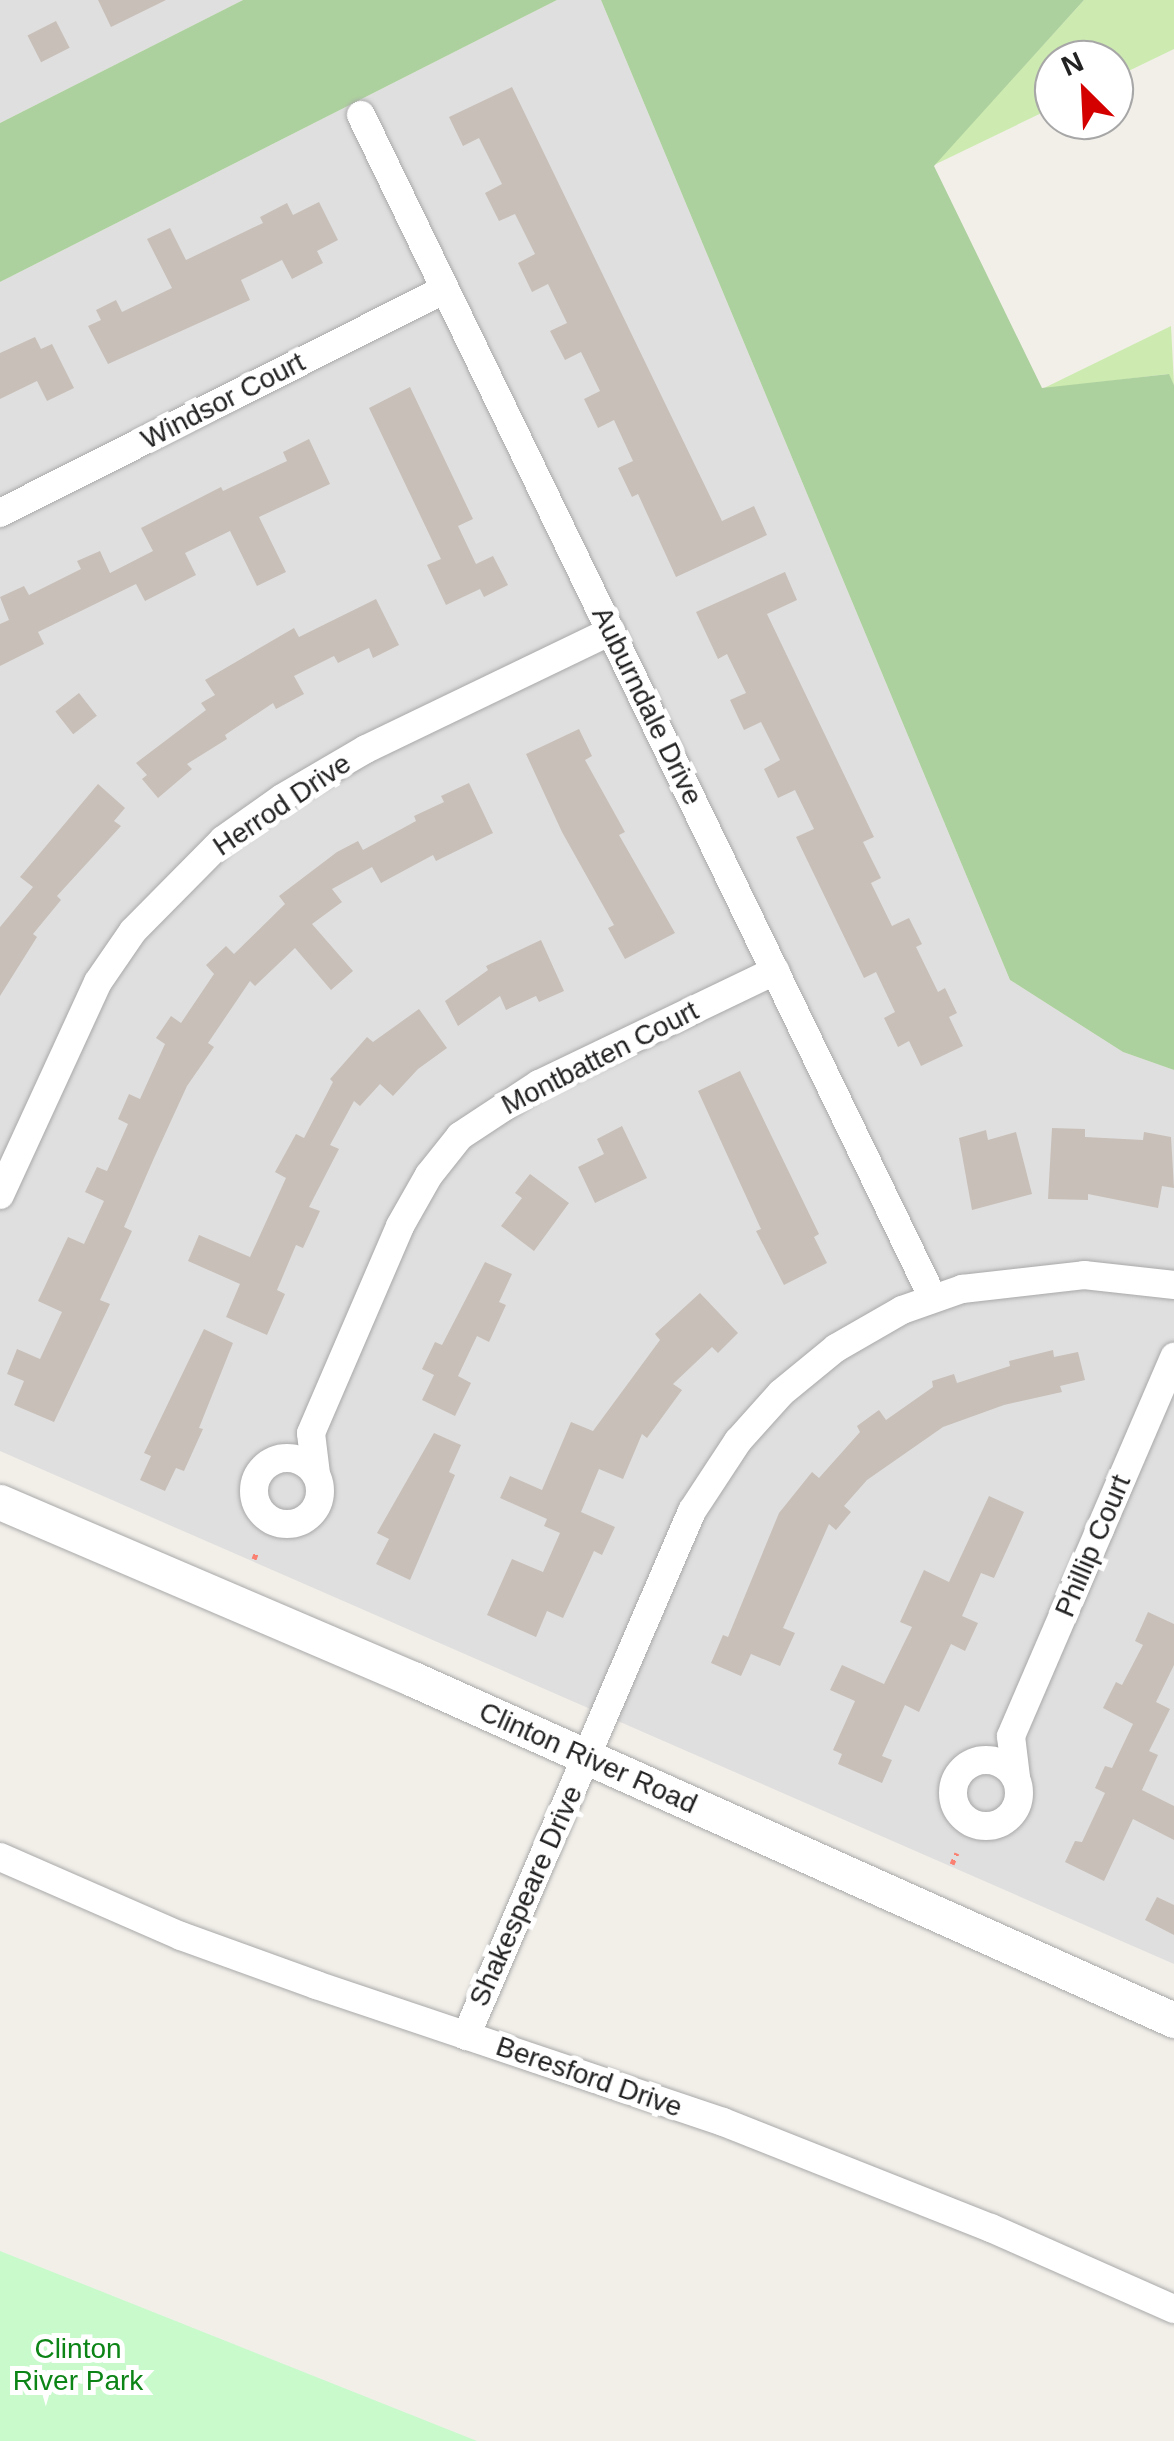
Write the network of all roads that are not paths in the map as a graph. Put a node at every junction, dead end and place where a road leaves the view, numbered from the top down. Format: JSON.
{"nodes":[{"id":1,"x":362,"y":114,"type":"dead end"},
{"id":2,"x":446,"y":289,"type":"junction"},
{"id":3,"x":0,"y":512,"type":"edge"},
{"id":4,"x":611,"y":630,"type":"junction"},
{"id":5,"x":775,"y":971,"type":"junction"},
{"id":6,"x":0,"y":1194,"type":"edge"},
{"id":7,"x":1174,"y":1285,"type":"edge"},
{"id":8,"x":933,"y":1298,"type":"junction"},
{"id":9,"x":1174,"y":1357,"type":"edge"},
{"id":10,"x":310,"y":1433,"type":"junction"},
{"id":11,"x":277,"y":1458,"type":"junction"},
{"id":12,"x":316,"y":1474,"type":"junction"},
{"id":13,"x":0,"y":1502,"type":"edge"},
{"id":14,"x":1011,"y":1736,"type":"junction"},
{"id":15,"x":586,"y":1758,"type":"junction"},
{"id":16,"x":977,"y":1760,"type":"junction"},
{"id":17,"x":1016,"y":1777,"type":"junction"},
{"id":18,"x":0,"y":1857,"type":"edge"},
{"id":19,"x":1174,"y":2020,"type":"edge"},
{"id":20,"x":466,"y":2036,"type":"junction"},
{"id":21,"x":1174,"y":2309,"type":"edge"}],
"edges":[{"from":1,"to":2,"type":"street","name":"Auburndale Drive"},
{"from":2,"to":3,"type":"street","name":"Windsor Court"},
{"from":2,"to":4,"type":"street","name":"Auburndale Drive"},
{"from":4,"to":5,"type":"street","name":"Auburndale Drive"},
{"from":4,"to":6,"type":"street","name":"Herrod Drive"},
{"from":5,"to":8,"type":"street","name":"Auburndale Drive"},
{"from":5,"to":10,"type":"street","name":"Montbatten Court"},
{"from":7,"to":8,"type":"street","name":"Shakespeare Drive"},
{"from":8,"to":15,"type":"street","name":"Shakespeare Drive"},
{"from":9,"to":14,"type":"street","name":"Phillip Court"},
{"from":10,"to":11,"type":"street","name":"Montbatten Court"},
{"from":10,"to":12,"type":"street","name":"Montbatten Court"},
{"from":11,"to":12,"type":"street"},
{"from":11,"to":12,"type":"street","name":"Montbatten Court"},
{"from":13,"to":15,"type":"street","name":"Clinton River Road"},
{"from":14,"to":16,"type":"street"},
{"from":14,"to":17,"type":"street"},
{"from":15,"to":19,"type":"street","name":"Clinton River Road"},
{"from":15,"to":20,"type":"street","name":"Shakespeare Drive"},
{"from":16,"to":17,"type":"street"},
{"from":16,"to":17,"type":"street"},
{"from":18,"to":20,"type":"street","name":"Beresford Drive"},
{"from":20,"to":21,"type":"street","name":"Beresford Drive"}]}
